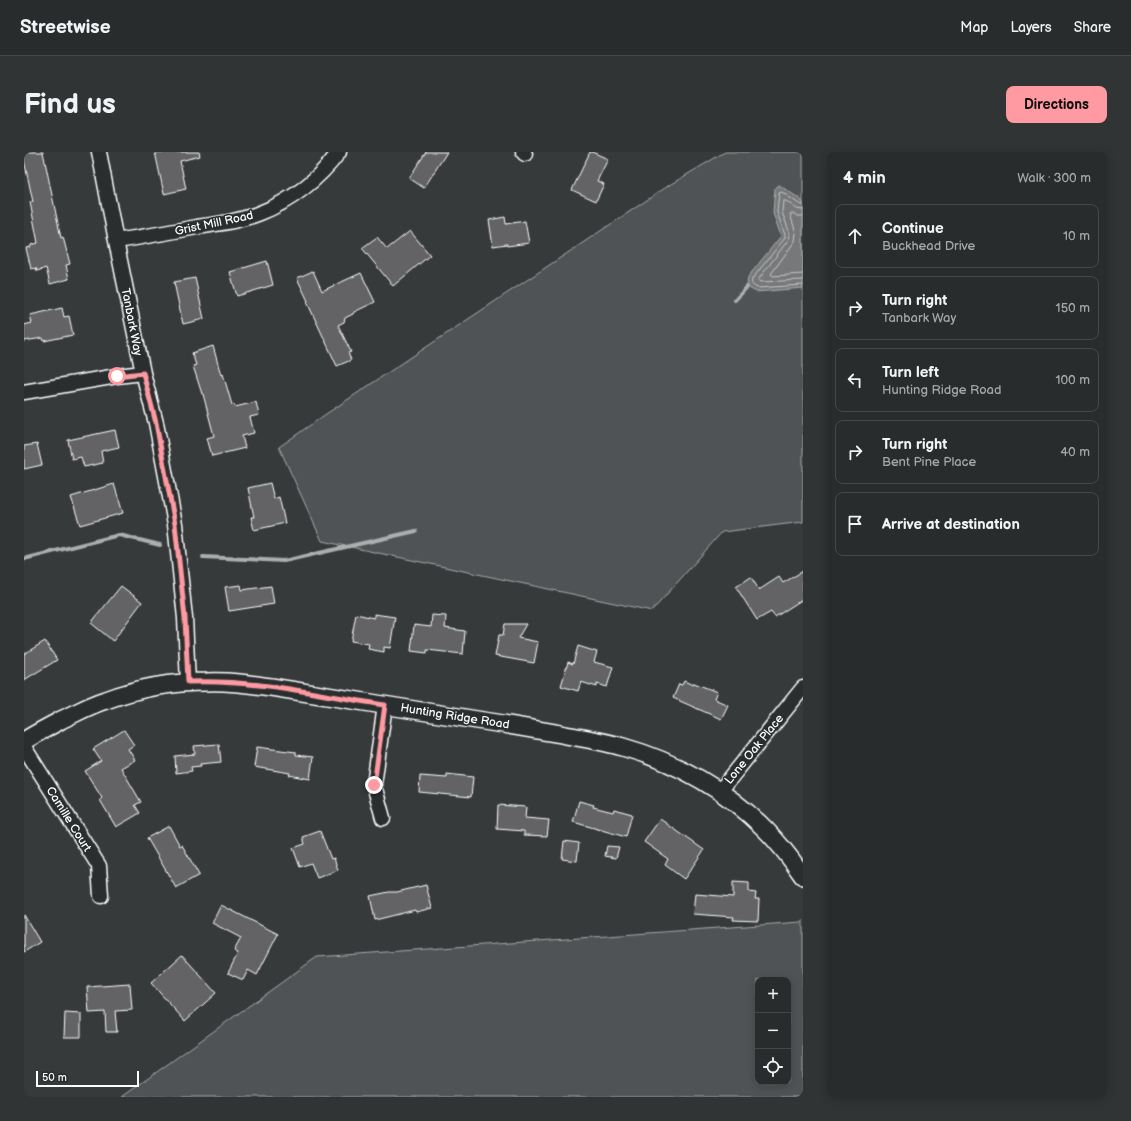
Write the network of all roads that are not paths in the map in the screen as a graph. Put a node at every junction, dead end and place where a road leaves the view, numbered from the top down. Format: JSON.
{"nodes":[{"id":1,"x":99,"y":152,"type":"edge"},
{"id":2,"x":339,"y":152,"type":"edge"},
{"id":3,"x":116,"y":241,"type":"junction"},
{"id":4,"x":143,"y":373,"type":"junction"},
{"id":5,"x":24,"y":392,"type":"edge"},
{"id":6,"x":188,"y":682,"type":"junction"},
{"id":7,"x":803,"y":688,"type":"edge"},
{"id":8,"x":385,"y":705,"type":"junction"},
{"id":9,"x":24,"y":741,"type":"edge"},
{"id":10,"x":24,"y":747,"type":"edge"},
{"id":11,"x":720,"y":792,"type":"junction"},
{"id":12,"x":383,"y":818,"type":"dead end"},
{"id":13,"x":803,"y":876,"type":"edge"},
{"id":14,"x":101,"y":896,"type":"dead end"}],
"edges":[{"from":1,"to":3,"type":"street","name":"Tanbark Way"},
{"from":2,"to":3,"type":"street","name":"Grist Mill Road"},
{"from":3,"to":4,"type":"street","name":"Tanbark Way"},
{"from":4,"to":5,"type":"street"},
{"from":4,"to":6,"type":"street","name":"Tanbark Way"},
{"from":6,"to":8,"type":"street","name":"Hunting Ridge Road"},
{"from":6,"to":9,"type":"street","name":"Hunting Ridge Road"},
{"from":7,"to":11,"type":"street","name":"Lone Oak Place"},
{"from":8,"to":11,"type":"street","name":"Hunting Ridge Road"},
{"from":8,"to":12,"type":"street"},
{"from":10,"to":14,"type":"street","name":"Camille Court"},
{"from":11,"to":13,"type":"street","name":"Hunting Ridge Road"}]}
